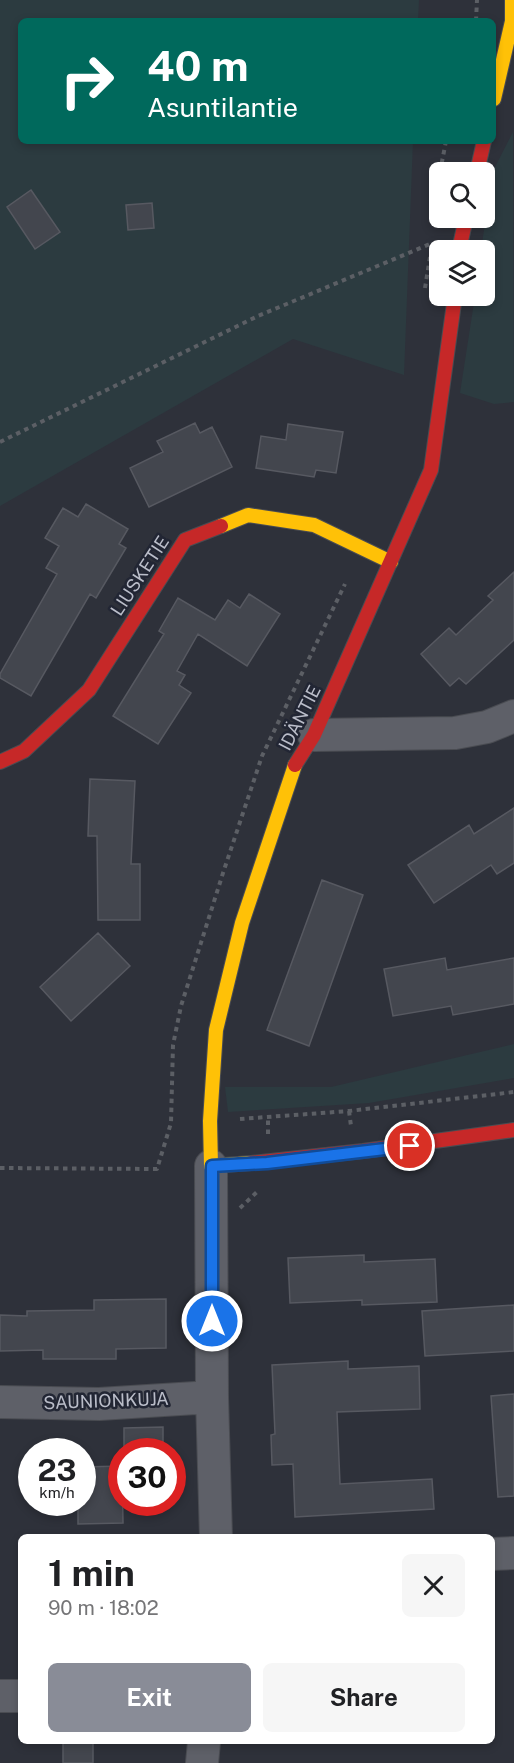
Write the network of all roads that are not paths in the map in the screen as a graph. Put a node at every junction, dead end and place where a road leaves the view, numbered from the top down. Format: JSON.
{"nodes":[{"id":1,"x":512,"y":0,"type":"edge"},
{"id":2,"x":496,"y":90,"type":"edge"},
{"id":3,"x":483,"y":144,"type":"edge"},
{"id":4,"x":479,"y":162,"type":"edge"},
{"id":5,"x":453,"y":306,"type":"edge"},
{"id":6,"x":391,"y":562,"type":"junction"},
{"id":7,"x":514,"y":716,"type":"edge"},
{"id":8,"x":314,"y":735,"type":"junction"},
{"id":9,"x":0,"y":762,"type":"edge"},
{"id":10,"x":514,"y":1130,"type":"edge"},
{"id":11,"x":212,"y":1166,"type":"junction"},
{"id":12,"x":212,"y":1396,"type":"junction"},
{"id":13,"x":0,"y":1402,"type":"edge"},
{"id":14,"x":216,"y":1534,"type":"edge"},
{"id":15,"x":514,"y":1553,"type":"edge"},
{"id":16,"x":495,"y":1554,"type":"edge"},
{"id":17,"x":0,"y":1696,"type":"edge"},
{"id":18,"x":18,"y":1696,"type":"edge"},
{"id":19,"x":204,"y":1744,"type":"edge"},
{"id":20,"x":202,"y":1763,"type":"edge"}],
"edges":[{"from":1,"to":2,"type":"street"},
{"from":3,"to":4,"type":"street"},
{"from":5,"to":6,"type":"street","name":"IDÄNTIE"},
{"from":6,"to":8,"type":"street","name":"IDÄNTIE"},
{"from":6,"to":9,"type":"street","name":"LIUSKETIE"},
{"from":7,"to":8,"type":"street"},
{"from":8,"to":11,"type":"street","name":"IDÄNTIE"},
{"from":10,"to":11,"type":"street"},
{"from":11,"to":12,"type":"street"},
{"from":12,"to":13,"type":"street","name":"SAUNIONKUJA"},
{"from":12,"to":14,"type":"street"},
{"from":15,"to":16,"type":"street"},
{"from":17,"to":18,"type":"street"},
{"from":19,"to":20,"type":"street"}]}
